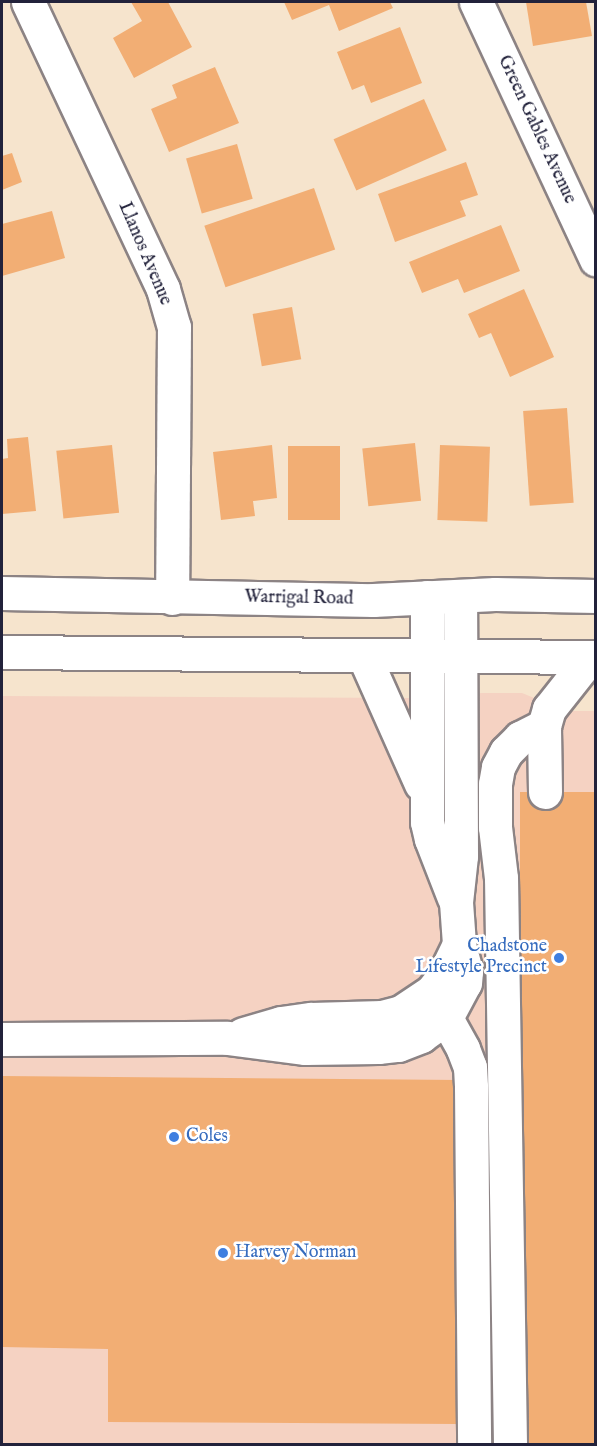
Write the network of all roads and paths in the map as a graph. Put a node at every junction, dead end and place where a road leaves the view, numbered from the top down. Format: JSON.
{"nodes":[{"id":1,"x":28,"y":2,"type":"edge"},
{"id":2,"x":476,"y":2,"type":"edge"},
{"id":3,"x":596,"y":260,"type":"edge"},
{"id":4,"x":2,"y":593,"type":"edge"},
{"id":5,"x":460,"y":596,"type":"junction"},
{"id":6,"x":596,"y":596,"type":"edge"},
{"id":7,"x":427,"y":597,"type":"junction"},
{"id":8,"x":172,"y":598,"type":"junction"},
{"id":9,"x":2,"y":652,"type":"edge"},
{"id":10,"x":364,"y":656,"type":"junction"},
{"id":11,"x":427,"y":657,"type":"junction"},
{"id":12,"x":460,"y":657,"type":"junction"},
{"id":13,"x":593,"y":657,"type":"edge"},
{"id":14,"x":544,"y":726,"type":"junction"},
{"id":15,"x":545,"y":792,"type":"dead end"},
{"id":16,"x":427,"y":802,"type":"junction"},
{"id":17,"x":456,"y":902,"type":"junction"},
{"id":18,"x":459,"y":944,"type":"junction"},
{"id":19,"x":446,"y":1018,"type":"junction"},
{"id":20,"x":227,"y":1038,"type":"junction"},
{"id":21,"x":2,"y":1039,"type":"edge"},
{"id":22,"x":474,"y":1444,"type":"edge"},
{"id":23,"x":510,"y":1444,"type":"edge"}],
"edges":[{"from":1,"to":8,"type":"main road","name":"Llanos Avenue"},
{"from":2,"to":3,"type":"main road","name":"Green Gables Avenue"},
{"from":4,"to":8,"type":"main road","name":"Warrigal Road"},
{"from":5,"to":6,"type":"main road","name":"Warrigal Road"},
{"from":5,"to":7,"type":"main road","name":"Warrigal Road"},
{"from":5,"to":12,"type":"main road"},
{"from":7,"to":8,"type":"main road","name":"Warrigal Road"},
{"from":7,"to":11,"type":"main road"},
{"from":9,"to":10,"type":"main road"},
{"from":10,"to":11,"type":"main road"},
{"from":10,"to":16,"type":"main road"},
{"from":11,"to":12,"type":"main road"},
{"from":11,"to":16,"type":"main road"},
{"from":12,"to":13,"type":"main road"},
{"from":12,"to":17,"type":"main road"},
{"from":13,"to":14,"type":"main road"},
{"from":14,"to":15,"type":"main road"},
{"from":14,"to":23,"type":"main road"},
{"from":16,"to":17,"type":"main road"},
{"from":17,"to":18,"type":"main road"},
{"from":18,"to":19,"type":"main road"},
{"from":18,"to":20,"type":"main road"},
{"from":19,"to":20,"type":"main road"},
{"from":19,"to":22,"type":"main road"},
{"from":20,"to":21,"type":"main road"}]}
